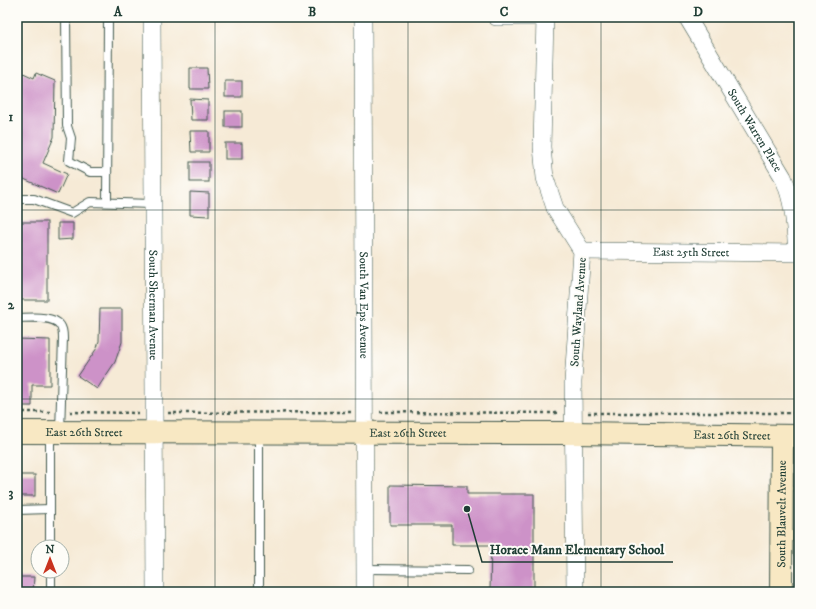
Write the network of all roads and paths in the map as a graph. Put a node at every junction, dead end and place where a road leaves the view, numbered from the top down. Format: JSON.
{"nodes":[{"id":1,"x":66,"y":17,"type":"edge"},
{"id":2,"x":108,"y":17,"type":"edge"},
{"id":3,"x":152,"y":17,"type":"edge"},
{"id":4,"x":363,"y":17,"type":"edge"},
{"id":5,"x":496,"y":17,"type":"edge"},
{"id":6,"x":545,"y":17,"type":"edge"},
{"id":7,"x":687,"y":17,"type":"edge"},
{"id":8,"x":107,"y":172,"type":"junction"},
{"id":9,"x":17,"y":199,"type":"edge"},
{"id":10,"x":107,"y":202,"type":"junction"},
{"id":11,"x":152,"y":204,"type":"junction"},
{"id":12,"x":582,"y":251,"type":"junction"},
{"id":13,"x":798,"y":253,"type":"edge"},
{"id":14,"x":17,"y":318,"type":"edge"},
{"id":15,"x":17,"y":412,"type":"edge"},
{"id":16,"x":364,"y":412,"type":"junction"},
{"id":17,"x":799,"y":413,"type":"edge"},
{"id":18,"x":153,"y":422,"type":"junction"},
{"id":19,"x":573,"y":423,"type":"junction"},
{"id":20,"x":57,"y":425,"type":"junction"},
{"id":21,"x":17,"y":432,"type":"edge"},
{"id":22,"x":259,"y":433,"type":"junction"},
{"id":23,"x":364,"y":434,"type":"junction"},
{"id":24,"x":791,"y":436,"type":"edge"},
{"id":25,"x":50,"y":509,"type":"junction"},
{"id":26,"x":17,"y":510,"type":"edge"},
{"id":27,"x":50,"y":539,"type":"edge"},
{"id":28,"x":365,"y":569,"type":"junction"},
{"id":29,"x":468,"y":570,"type":"dead end"},
{"id":30,"x":50,"y":579,"type":"edge"},
{"id":31,"x":51,"y":592,"type":"edge"},
{"id":32,"x":155,"y":592,"type":"edge"},
{"id":33,"x":259,"y":592,"type":"edge"},
{"id":34,"x":365,"y":592,"type":"edge"},
{"id":35,"x":575,"y":592,"type":"edge"},
{"id":36,"x":781,"y":592,"type":"edge"}],
"edges":[{"from":1,"to":8,"type":"lane"},
{"from":2,"to":8,"type":"lane"},
{"from":3,"to":11,"type":"street","name":"South Sherman Avenue"},
{"from":4,"to":16,"type":"street","name":"South Van Eps Avenue"},
{"from":5,"to":6,"type":"street"},
{"from":6,"to":12,"type":"street","name":"South Wayland Avenue"},
{"from":7,"to":13,"type":"street","name":"South Warren Place"},
{"from":8,"to":10,"type":"lane"},
{"from":9,"to":10,"type":"lane"},
{"from":10,"to":11,"type":"lane"},
{"from":11,"to":18,"type":"street","name":"South Sherman Avenue"},
{"from":12,"to":13,"type":"street","name":"East 25th Street"},
{"from":12,"to":19,"type":"street","name":"South Wayland Avenue"},
{"from":14,"to":20,"type":"lane"},
{"from":15,"to":20,"type":"path"},
{"from":16,"to":18,"type":"path"},
{"from":16,"to":19,"type":"path"},
{"from":16,"to":23,"type":"street","name":"South Van Eps Avenue"},
{"from":17,"to":19,"type":"path"},
{"from":18,"to":20,"type":"main road","name":"East 26th Street"},
{"from":18,"to":20,"type":"path"},
{"from":18,"to":22,"type":"main road","name":"East 26th Street"},
{"from":18,"to":32,"type":"street","name":"South Sherman Avenue"},
{"from":19,"to":23,"type":"main road","name":"East 26th Street"},
{"from":19,"to":24,"type":"main road","name":"East 26th Street"},
{"from":19,"to":35,"type":"street","name":"South Wayland Avenue"},
{"from":20,"to":21,"type":"main road","name":"East 26th Street"},
{"from":20,"to":25,"type":"lane"},
{"from":22,"to":23,"type":"main road","name":"East 26th Street"},
{"from":22,"to":33,"type":"lane"},
{"from":23,"to":28,"type":"street","name":"South Van Eps Avenue"},
{"from":24,"to":36,"type":"main road","name":"South Blauvelt Avenue"},
{"from":25,"to":26,"type":"lane"},
{"from":25,"to":27,"type":"lane"},
{"from":28,"to":29,"type":"lane"},
{"from":28,"to":34,"type":"street","name":"South Van Eps Avenue"},
{"from":30,"to":31,"type":"lane"}]}
